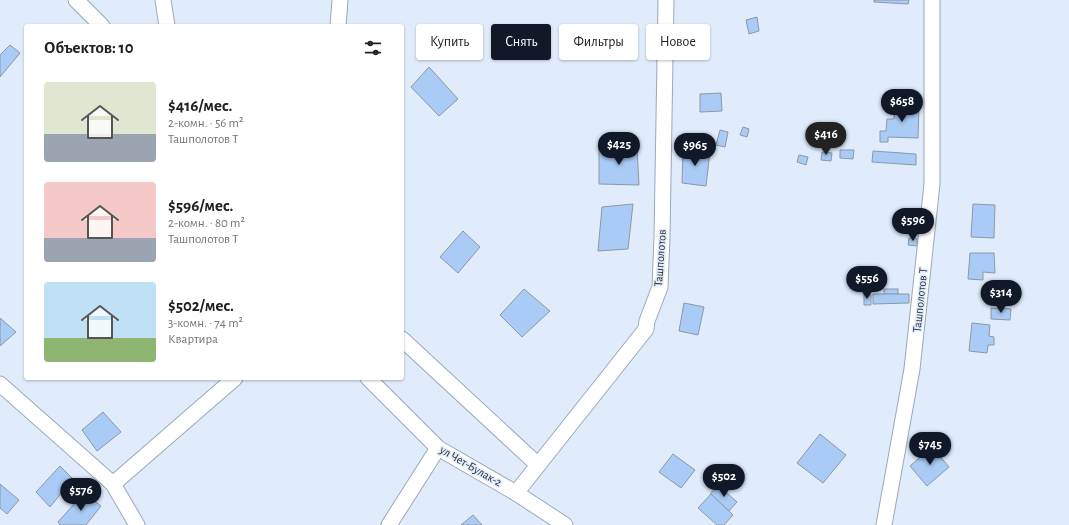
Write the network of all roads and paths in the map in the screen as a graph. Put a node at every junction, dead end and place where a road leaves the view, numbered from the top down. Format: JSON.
{"nodes":[{"id":1,"x":76,"y":0,"type":"edge"},
{"id":2,"x":163,"y":0,"type":"edge"},
{"id":3,"x":340,"y":0,"type":"edge"},
{"id":4,"x":666,"y":0,"type":"edge"},
{"id":5,"x":932,"y":0,"type":"edge"},
{"id":6,"x":100,"y":24,"type":"edge"},
{"id":7,"x":167,"y":24,"type":"edge"},
{"id":8,"x":338,"y":24,"type":"edge"},
{"id":9,"x":404,"y":341,"type":"edge"},
{"id":10,"x":233,"y":380,"type":"edge"},
{"id":11,"x":370,"y":380,"type":"edge"},
{"id":12,"x":0,"y":384,"type":"edge"},
{"id":13,"x":438,"y":448,"type":"junction"},
{"id":14,"x":538,"y":465,"type":"junction"},
{"id":15,"x":113,"y":484,"type":"junction"},
{"id":16,"x":516,"y":493,"type":"junction"},
{"id":17,"x":137,"y":525,"type":"edge"},
{"id":18,"x":389,"y":525,"type":"edge"},
{"id":19,"x":566,"y":525,"type":"edge"},
{"id":20,"x":884,"y":525,"type":"edge"}],
"edges":[{"from":1,"to":6,"type":"street"},
{"from":2,"to":7,"type":"street"},
{"from":3,"to":8,"type":"street"},
{"from":4,"to":14,"type":"street","name":"Ташполотов"},
{"from":5,"to":20,"type":"street","name":"Ташполотов Т"},
{"from":9,"to":14,"type":"street"},
{"from":10,"to":15,"type":"street"},
{"from":11,"to":13,"type":"street","name":"ул Чет-Булак-2"},
{"from":12,"to":15,"type":"street"},
{"from":13,"to":16,"type":"street","name":"ул Чет-Булак-2"},
{"from":13,"to":18,"type":"street"},
{"from":14,"to":16,"type":"street","name":"Ташполотов"},
{"from":15,"to":17,"type":"street"},
{"from":16,"to":19,"type":"street","name":"ул Чет-Булак-2"}]}
